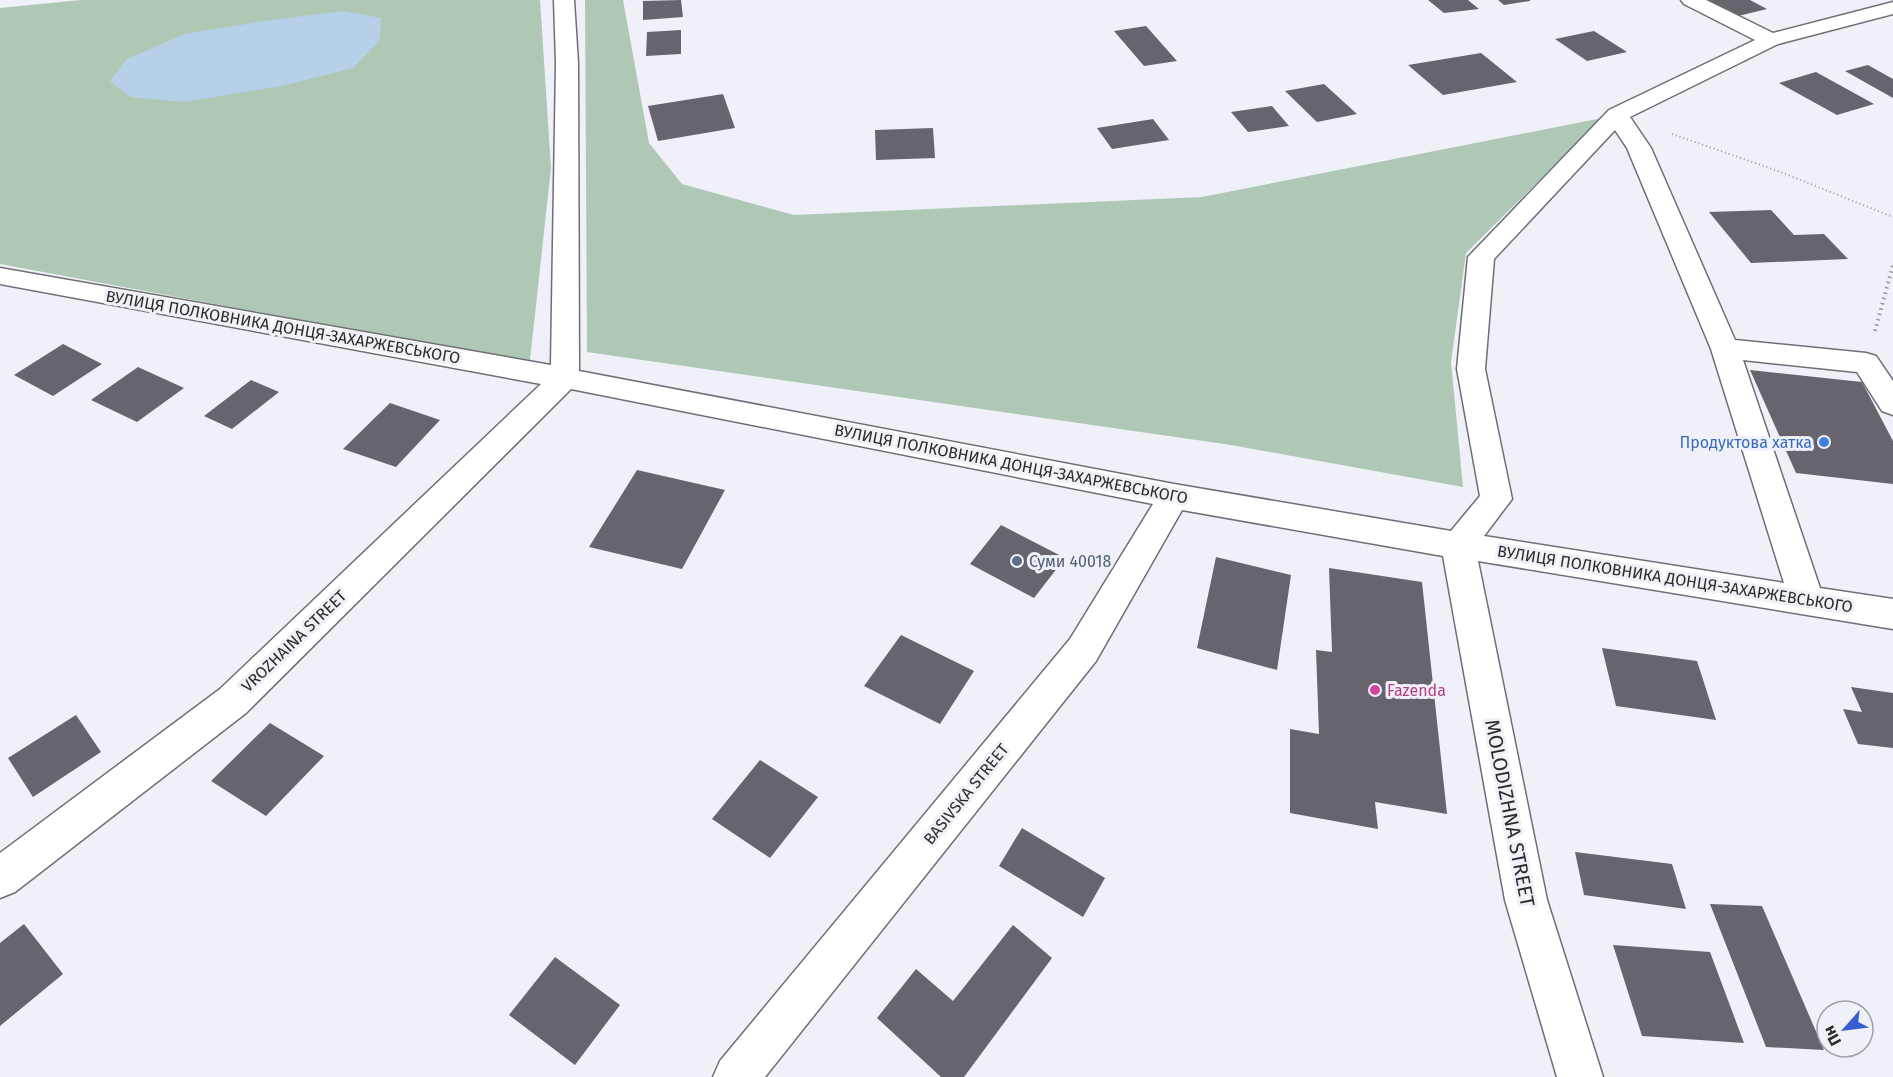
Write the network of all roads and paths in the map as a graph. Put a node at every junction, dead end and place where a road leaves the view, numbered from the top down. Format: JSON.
{"nodes":[{"id":1,"x":564,"y":0,"type":"edge"},
{"id":2,"x":1691,"y":0,"type":"edge"},
{"id":3,"x":1893,"y":8,"type":"edge"},
{"id":4,"x":1771,"y":40,"type":"junction"},
{"id":5,"x":1617,"y":116,"type":"junction"},
{"id":6,"x":1893,"y":217,"type":"edge"},
{"id":7,"x":1893,"y":265,"type":"edge"},
{"id":8,"x":0,"y":276,"type":"edge"},
{"id":9,"x":1725,"y":349,"type":"junction"},
{"id":10,"x":1866,"y":363,"type":"junction"},
{"id":11,"x":565,"y":378,"type":"junction"},
{"id":12,"x":1893,"y":404,"type":"edge"},
{"id":13,"x":1173,"y":496,"type":"junction"},
{"id":14,"x":1458,"y":545,"type":"junction"},
{"id":15,"x":1806,"y":598,"type":"junction"},
{"id":16,"x":1893,"y":614,"type":"edge"},
{"id":17,"x":0,"y":878,"type":"edge"},
{"id":18,"x":736,"y":1077,"type":"edge"},
{"id":19,"x":1580,"y":1077,"type":"edge"}],
"edges":[{"from":1,"to":11,"type":"street"},
{"from":2,"to":4,"type":"street"},
{"from":3,"to":4,"type":"street"},
{"from":4,"to":5,"type":"street"},
{"from":5,"to":6,"type":"path"},
{"from":5,"to":9,"type":"street"},
{"from":5,"to":14,"type":"street"},
{"from":7,"to":10,"type":"path"},
{"from":8,"to":11,"type":"street","name":"ВУЛИЦЯ ПОЛКОВНИКА ДОНЦЯ-ЗАХАРЖЕВСЬКОГО"},
{"from":9,"to":10,"type":"street"},
{"from":9,"to":15,"type":"street"},
{"from":10,"to":12,"type":"street"},
{"from":11,"to":13,"type":"street","name":"ВУЛИЦЯ ПОЛКОВНИКА ДОНЦЯ-ЗАХАРЖЕВСЬКОГО"},
{"from":11,"to":17,"type":"street","name":"VROZHAINA STREET"},
{"from":13,"to":14,"type":"street","name":"ВУЛИЦЯ ПОЛКОВНИКА ДОНЦЯ-ЗАХАРЖЕВСЬКОГО"},
{"from":13,"to":18,"type":"street","name":"BASIVSKA STREET"},
{"from":14,"to":15,"type":"street","name":"ВУЛИЦЯ ПОЛКОВНИКА ДОНЦЯ-ЗАХАРЖЕВСЬКОГО"},
{"from":14,"to":19,"type":"street","name":"MOLODIZHNA STREET"},
{"from":15,"to":16,"type":"street","name":"ВУЛИЦЯ ПОЛКОВНИКА ДОНЦЯ-ЗАХАРЖЕВСЬКОГО"}]}
